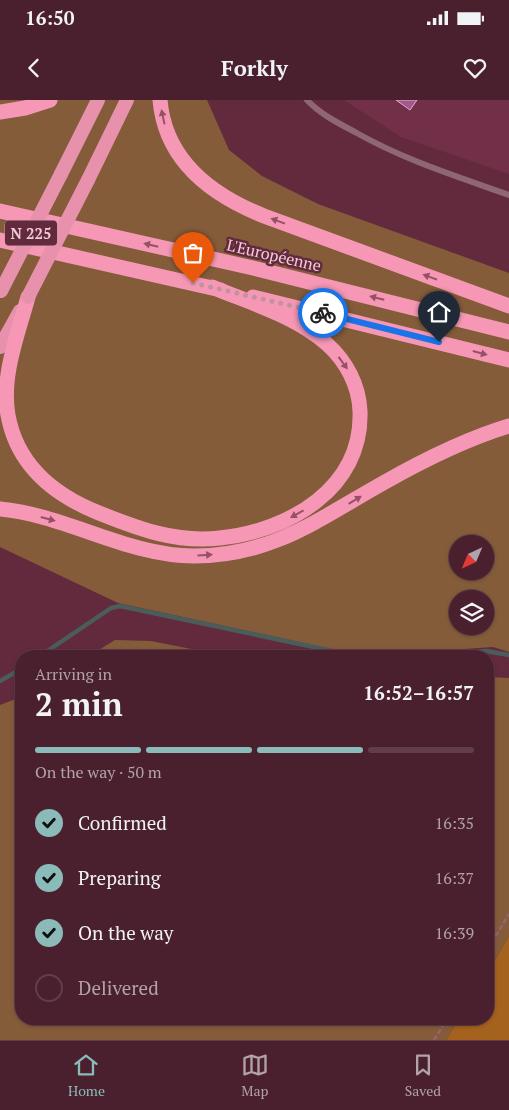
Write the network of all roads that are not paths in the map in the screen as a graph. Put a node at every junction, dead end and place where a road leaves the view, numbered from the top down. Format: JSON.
{"nodes":[{"id":1,"x":50,"y":100,"type":"edge"},
{"id":2,"x":98,"y":100,"type":"edge"},
{"id":3,"x":127,"y":100,"type":"edge"},
{"id":4,"x":160,"y":100,"type":"edge"},
{"id":5,"x":307,"y":100,"type":"edge"},
{"id":6,"x":0,"y":112,"type":"edge"},
{"id":7,"x":509,"y":195,"type":"edge"},
{"id":8,"x":0,"y":211,"type":"edge"},
{"id":9,"x":0,"y":240,"type":"edge"},
{"id":10,"x":212,"y":288,"type":"junction"},
{"id":11,"x":0,"y":292,"type":"edge"},
{"id":12,"x":28,"y":297,"type":"junction"},
{"id":13,"x":509,"y":306,"type":"edge"},
{"id":14,"x":509,"y":332,"type":"edge"},
{"id":15,"x":0,"y":347,"type":"edge"},
{"id":16,"x":509,"y":360,"type":"edge"},
{"id":17,"x":509,"y":426,"type":"edge"},
{"id":18,"x":0,"y":509,"type":"edge"}],
"edges":[{"from":1,"to":6,"type":"highway"},
{"from":2,"to":11,"type":"highway","number":"N 225","bridge":true},
{"from":3,"to":12,"type":"highway","number":"N 225","bridge":true},
{"from":13,"to":4,"type":"highway","one_way":true},
{"from":5,"to":7,"type":"lane"},
{"from":14,"to":8,"type":"highway","name":"L'Européenne","one_way":true},
{"from":9,"to":10,"type":"highway"},
{"from":10,"to":12,"type":"highway","one_way":true},
{"from":10,"to":16,"type":"highway","one_way":true},
{"from":12,"to":15,"type":"highway","number":"N 225"},
{"from":18,"to":17,"type":"highway","one_way":true}]}
